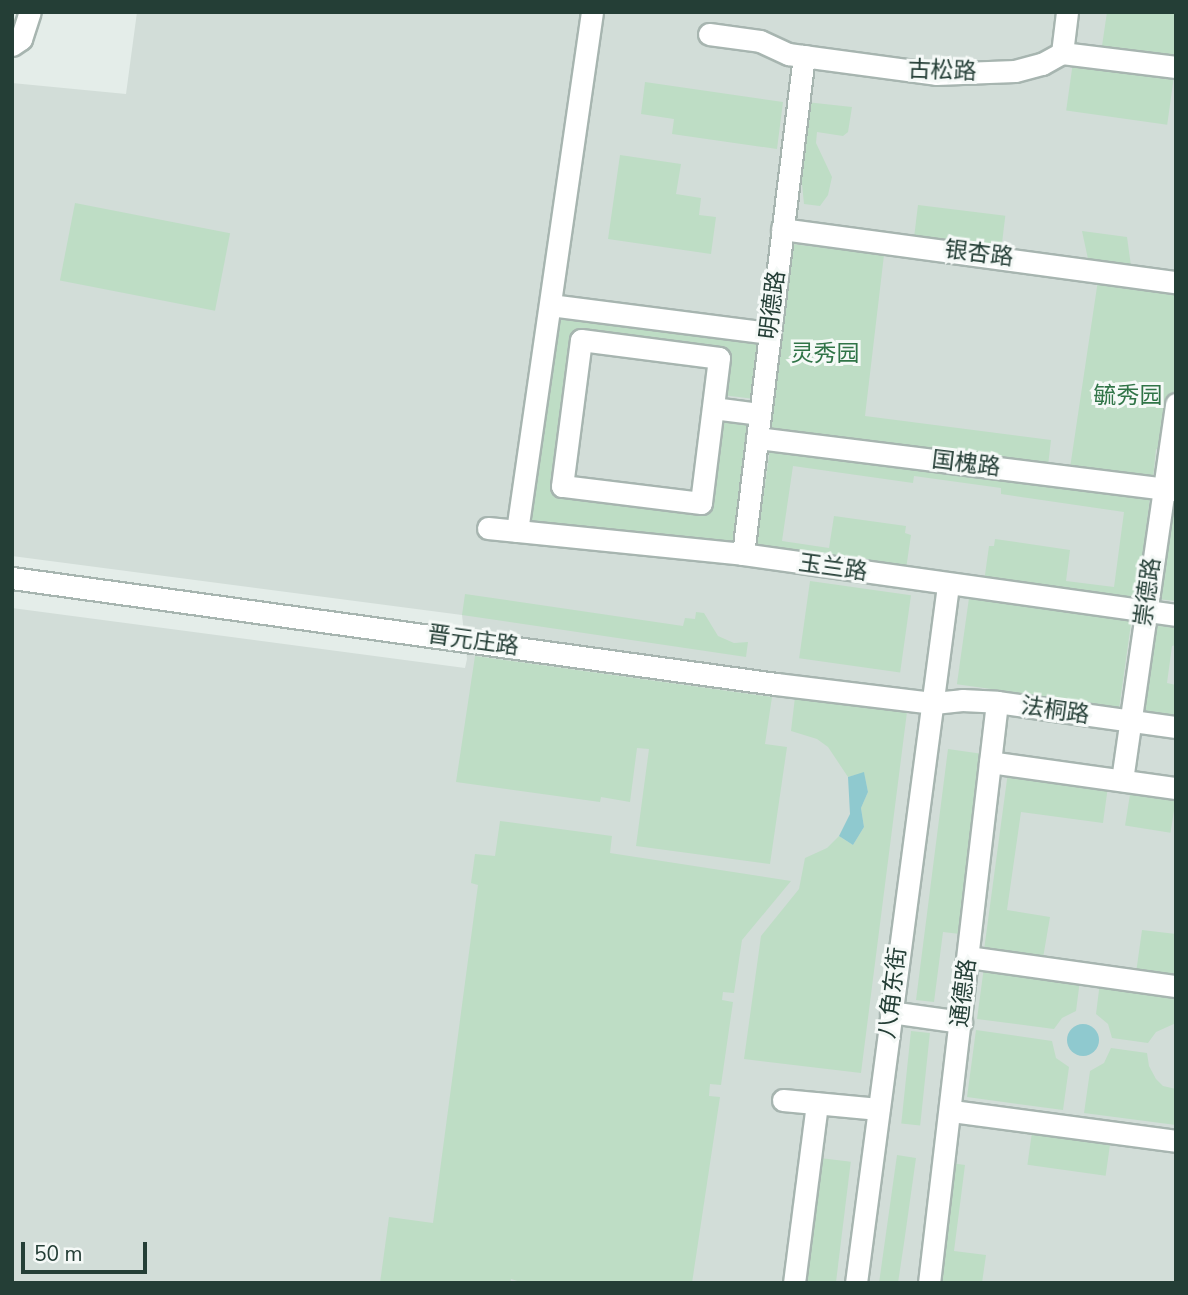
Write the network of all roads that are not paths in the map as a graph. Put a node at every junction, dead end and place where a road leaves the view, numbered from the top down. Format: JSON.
{"nodes":[{"id":1,"x":30,"y":12,"type":"edge"},
{"id":2,"x":592,"y":12,"type":"edge"},
{"id":3,"x":1067,"y":12,"type":"edge"},
{"id":4,"x":709,"y":34,"type":"dead end"},
{"id":5,"x":12,"y":45,"type":"edge"},
{"id":6,"x":1062,"y":53,"type":"junction"},
{"id":7,"x":804,"y":56,"type":"junction"},
{"id":8,"x":1176,"y":67,"type":"edge"},
{"id":9,"x":782,"y":229,"type":"junction"},
{"id":10,"x":1176,"y":282,"type":"edge"},
{"id":11,"x":550,"y":305,"type":"junction"},
{"id":12,"x":769,"y":333,"type":"junction"},
{"id":13,"x":1176,"y":404,"type":"edge"},
{"id":14,"x":713,"y":408,"type":"junction"},
{"id":15,"x":759,"y":414,"type":"junction"},
{"id":16,"x":757,"y":438,"type":"junction"},
{"id":17,"x":1170,"y":490,"type":"edge"},
{"id":18,"x":488,"y":528,"type":"dead end"},
{"id":19,"x":517,"y":531,"type":"junction"},
{"id":20,"x":743,"y":554,"type":"junction"},
{"id":21,"x":12,"y":578,"type":"edge"},
{"id":22,"x":948,"y":585,"type":"junction"},
{"id":23,"x":1145,"y":611,"type":"junction"},
{"id":24,"x":1176,"y":615,"type":"edge"},
{"id":25,"x":997,"y":702,"type":"junction"},
{"id":26,"x":934,"y":703,"type":"junction"},
{"id":27,"x":1130,"y":721,"type":"junction"},
{"id":28,"x":1176,"y":727,"type":"edge"},
{"id":29,"x":990,"y":762,"type":"junction"},
{"id":30,"x":1122,"y":780,"type":"junction"},
{"id":31,"x":1176,"y":789,"type":"edge"},
{"id":32,"x":969,"y":957,"type":"junction"},
{"id":33,"x":1176,"y":986,"type":"edge"},
{"id":34,"x":891,"y":1012,"type":"junction"},
{"id":35,"x":961,"y":1022,"type":"junction"},
{"id":36,"x":783,"y":1100,"type":"dead end"},
{"id":37,"x":817,"y":1103,"type":"junction"},
{"id":38,"x":879,"y":1109,"type":"junction"},
{"id":39,"x":951,"y":1111,"type":"junction"},
{"id":40,"x":1176,"y":1140,"type":"edge"},
{"id":41,"x":794,"y":1283,"type":"edge"},
{"id":42,"x":856,"y":1283,"type":"edge"},
{"id":43,"x":929,"y":1283,"type":"edge"}],
"edges":[{"from":1,"to":5,"type":"street"},
{"from":2,"to":11,"type":"street"},
{"from":3,"to":6,"type":"street"},
{"from":4,"to":7,"type":"street","name":"古松路"},
{"from":6,"to":7,"type":"street","name":"古松路"},
{"from":6,"to":8,"type":"street"},
{"from":7,"to":9,"type":"street","name":"明德路"},
{"from":9,"to":10,"type":"street","name":"银杏路"},
{"from":9,"to":12,"type":"street","name":"明德路"},
{"from":11,"to":12,"type":"street"},
{"from":11,"to":19,"type":"street"},
{"from":12,"to":15,"type":"street","name":"明德路"},
{"from":13,"to":17,"type":"street","name":"崇德路"},
{"from":14,"to":14,"type":"street"},
{"from":14,"to":15,"type":"street"},
{"from":15,"to":16,"type":"street","name":"明德路"},
{"from":16,"to":17,"type":"street","name":"国槐路"},
{"from":16,"to":20,"type":"street","name":"明德路"},
{"from":17,"to":23,"type":"street","name":"崇德路"},
{"from":18,"to":19,"type":"street","name":"玉兰路"},
{"from":19,"to":20,"type":"street","name":"玉兰路"},
{"from":20,"to":22,"type":"street","name":"玉兰路"},
{"from":21,"to":26,"type":"street","name":"晋元庄路"},
{"from":22,"to":23,"type":"street","name":"玉兰路"},
{"from":22,"to":26,"type":"street","name":"八角东街"},
{"from":23,"to":24,"type":"street","name":"玉兰路"},
{"from":23,"to":27,"type":"street","name":"崇德路"},
{"from":25,"to":26,"type":"street","name":"法桐路"},
{"from":25,"to":27,"type":"street","name":"法桐路"},
{"from":25,"to":29,"type":"street","name":"通德路"},
{"from":26,"to":34,"type":"street","name":"八角东街"},
{"from":27,"to":28,"type":"street","name":"法桐路"},
{"from":27,"to":30,"type":"street","name":"崇德路"},
{"from":29,"to":30,"type":"street"},
{"from":29,"to":32,"type":"street","name":"通德路"},
{"from":30,"to":31,"type":"street"},
{"from":32,"to":33,"type":"street"},
{"from":32,"to":35,"type":"street","name":"通德路"},
{"from":34,"to":35,"type":"street"},
{"from":34,"to":38,"type":"street","name":"八角东街"},
{"from":35,"to":39,"type":"street","name":"通德路"},
{"from":36,"to":37,"type":"street"},
{"from":37,"to":38,"type":"street"},
{"from":37,"to":41,"type":"street"},
{"from":38,"to":42,"type":"street","name":"八角东街"},
{"from":39,"to":40,"type":"street"},
{"from":39,"to":43,"type":"street","name":"通德路"}]}
